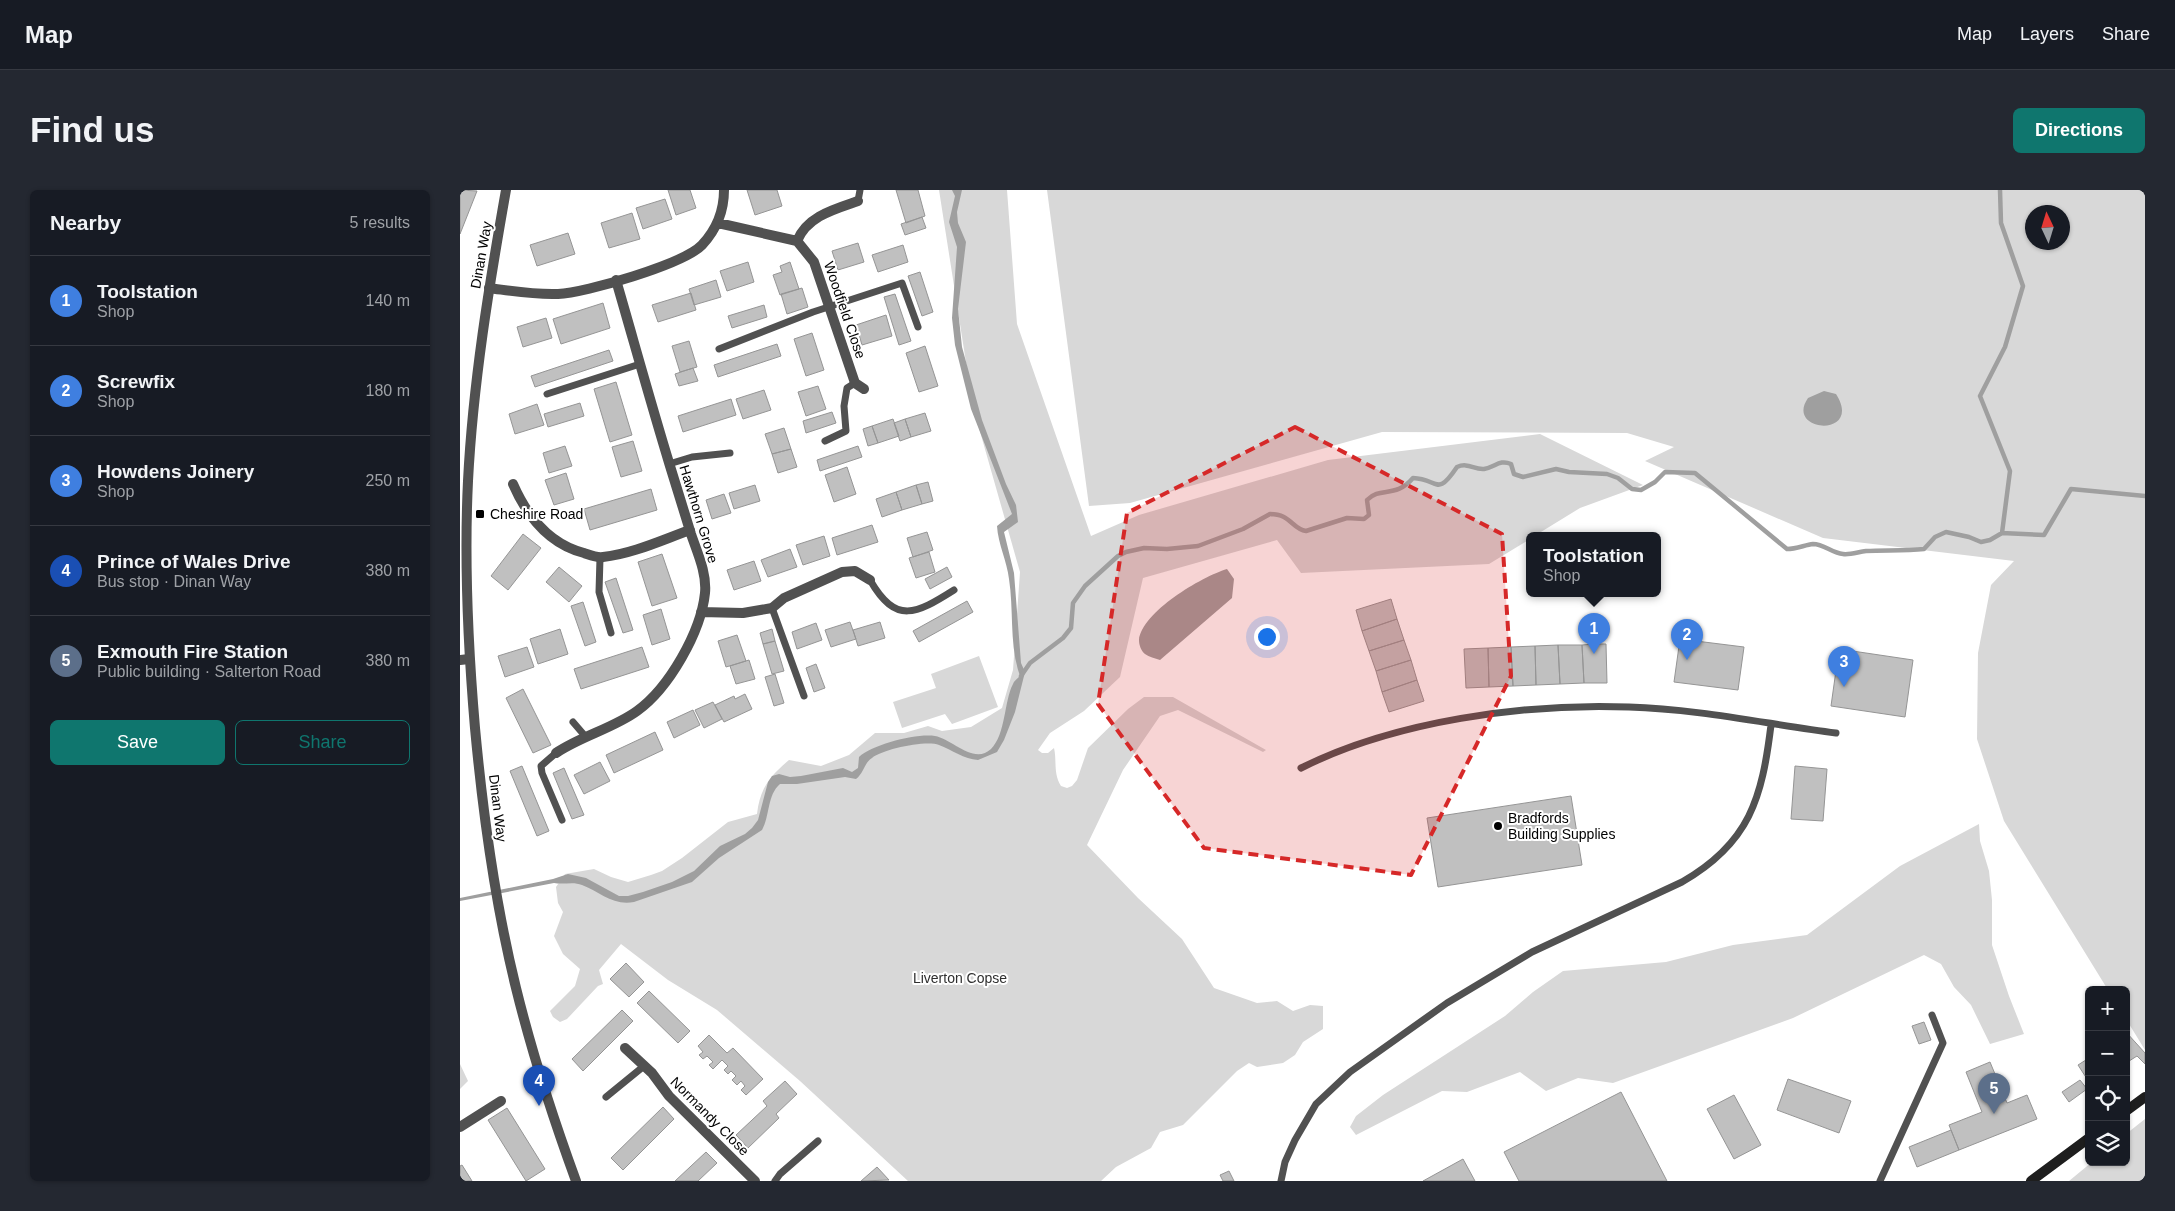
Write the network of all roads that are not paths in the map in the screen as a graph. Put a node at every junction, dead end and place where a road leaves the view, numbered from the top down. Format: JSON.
{"nodes":[{"id":1,"x":506,"y":190,"type":"edge"},
{"id":2,"x":724,"y":190,"type":"edge"},
{"id":3,"x":860,"y":190,"type":"edge"},
{"id":4,"x":858,"y":201,"type":"joint"},
{"id":5,"x":718,"y":222,"type":"junction"},
{"id":6,"x":797,"y":241,"type":"junction"},
{"id":7,"x":616,"y":280,"type":"junction"},
{"id":8,"x":489,"y":288,"type":"junction"},
{"id":9,"x":830,"y":306,"type":"junction"},
{"id":10,"x":918,"y":326,"type":"dead end"},
{"id":11,"x":719,"y":349,"type":"dead end"},
{"id":12,"x":640,"y":364,"type":"junction"},
{"id":13,"x":855,"y":383,"type":"junction"},
{"id":14,"x":864,"y":389,"type":"dead end"},
{"id":15,"x":547,"y":394,"type":"dead end"},
{"id":16,"x":825,"y":441,"type":"dead end"},
{"id":17,"x":730,"y":453,"type":"dead end"},
{"id":18,"x":669,"y":464,"type":"junction"},
{"id":19,"x":513,"y":484,"type":"dead end"},
{"id":20,"x":690,"y":530,"type":"junction"},
{"id":21,"x":600,"y":558,"type":"junction"},
{"id":22,"x":870,"y":580,"type":"joint"},
{"id":23,"x":954,"y":590,"type":"dead end"},
{"id":24,"x":772,"y":608,"type":"junction"},
{"id":25,"x":701,"y":612,"type":"junction"},
{"id":26,"x":611,"y":633,"type":"dead end"},
{"id":27,"x":465,"y":659,"type":"edge"},
{"id":28,"x":804,"y":696,"type":"dead end"},
{"id":29,"x":573,"y":722,"type":"dead end"},
{"id":30,"x":1771,"y":725,"type":"junction"},
{"id":31,"x":1836,"y":733,"type":"dead end"},
{"id":32,"x":585,"y":736,"type":"junction"},
{"id":33,"x":556,"y":752,"type":"joint"},
{"id":34,"x":1301,"y":768,"type":"dead end"},
{"id":35,"x":562,"y":820,"type":"dead end"},
{"id":36,"x":1932,"y":1015,"type":"dead end"},
{"id":37,"x":625,"y":1048,"type":"dead end"},
{"id":38,"x":644,"y":1066,"type":"junction"},
{"id":39,"x":606,"y":1097,"type":"dead end"},
{"id":40,"x":2145,"y":1097,"type":"edge"},
{"id":41,"x":501,"y":1101,"type":"dead end"},
{"id":42,"x":2130,"y":1108,"type":"edge"},
{"id":43,"x":460,"y":1127,"type":"edge"},
{"id":44,"x":818,"y":1140,"type":"dead end"},
{"id":45,"x":2085,"y":1141,"type":"edge"},
{"id":46,"x":576,"y":1181,"type":"edge"},
{"id":47,"x":756,"y":1181,"type":"edge"},
{"id":48,"x":775,"y":1181,"type":"edge"},
{"id":49,"x":1281,"y":1181,"type":"edge"},
{"id":50,"x":1880,"y":1181,"type":"edge"},
{"id":51,"x":2031,"y":1181,"type":"edge"}],
"edges":[{"from":1,"to":8,"type":"street","name":"Dinan Way"},
{"from":2,"to":5,"type":"street"},
{"from":3,"to":4,"type":"lane"},
{"from":4,"to":6,"type":"street"},
{"from":5,"to":6,"type":"street"},
{"from":5,"to":7,"type":"street"},
{"from":6,"to":9,"type":"street","name":"Woodfield Close"},
{"from":7,"to":8,"type":"street"},
{"from":7,"to":12,"type":"street","name":"Hawthorn Grove"},
{"from":8,"to":27,"type":"street","name":"Dinan Way"},
{"from":9,"to":10,"type":"lane"},
{"from":9,"to":11,"type":"lane"},
{"from":9,"to":13,"type":"street","name":"Woodfield Close"},
{"from":12,"to":15,"type":"lane"},
{"from":12,"to":18,"type":"street","name":"Hawthorn Grove"},
{"from":13,"to":14,"type":"street"},
{"from":13,"to":16,"type":"lane"},
{"from":17,"to":18,"type":"lane"},
{"from":18,"to":20,"type":"street","name":"Hawthorn Grove"},
{"from":19,"to":21,"type":"street"},
{"from":20,"to":21,"type":"street"},
{"from":20,"to":25,"type":"street","name":"Hawthorn Grove"},
{"from":21,"to":26,"type":"lane"},
{"from":22,"to":23,"type":"lane"},
{"from":22,"to":24,"type":"street"},
{"from":24,"to":25,"type":"street"},
{"from":24,"to":28,"type":"lane"},
{"from":25,"to":32,"type":"street","name":"Hawthorn Grove"},
{"from":27,"to":46,"type":"street","name":"Dinan Way"},
{"from":29,"to":32,"type":"lane"},
{"from":30,"to":31,"type":"lane"},
{"from":30,"to":34,"type":"lane"},
{"from":30,"to":49,"type":"lane"},
{"from":32,"to":33,"type":"street","name":"Hawthorn Grove"},
{"from":33,"to":35,"type":"lane"},
{"from":36,"to":50,"type":"lane"},
{"from":37,"to":38,"type":"street","name":"Normandy Close"},
{"from":38,"to":39,"type":"lane"},
{"from":38,"to":47,"type":"street","name":"Normandy Close"},
{"from":40,"to":42,"type":"main road"},
{"from":41,"to":43,"type":"street"},
{"from":44,"to":48,"type":"lane"},
{"from":45,"to":51,"type":"main road"}]}
